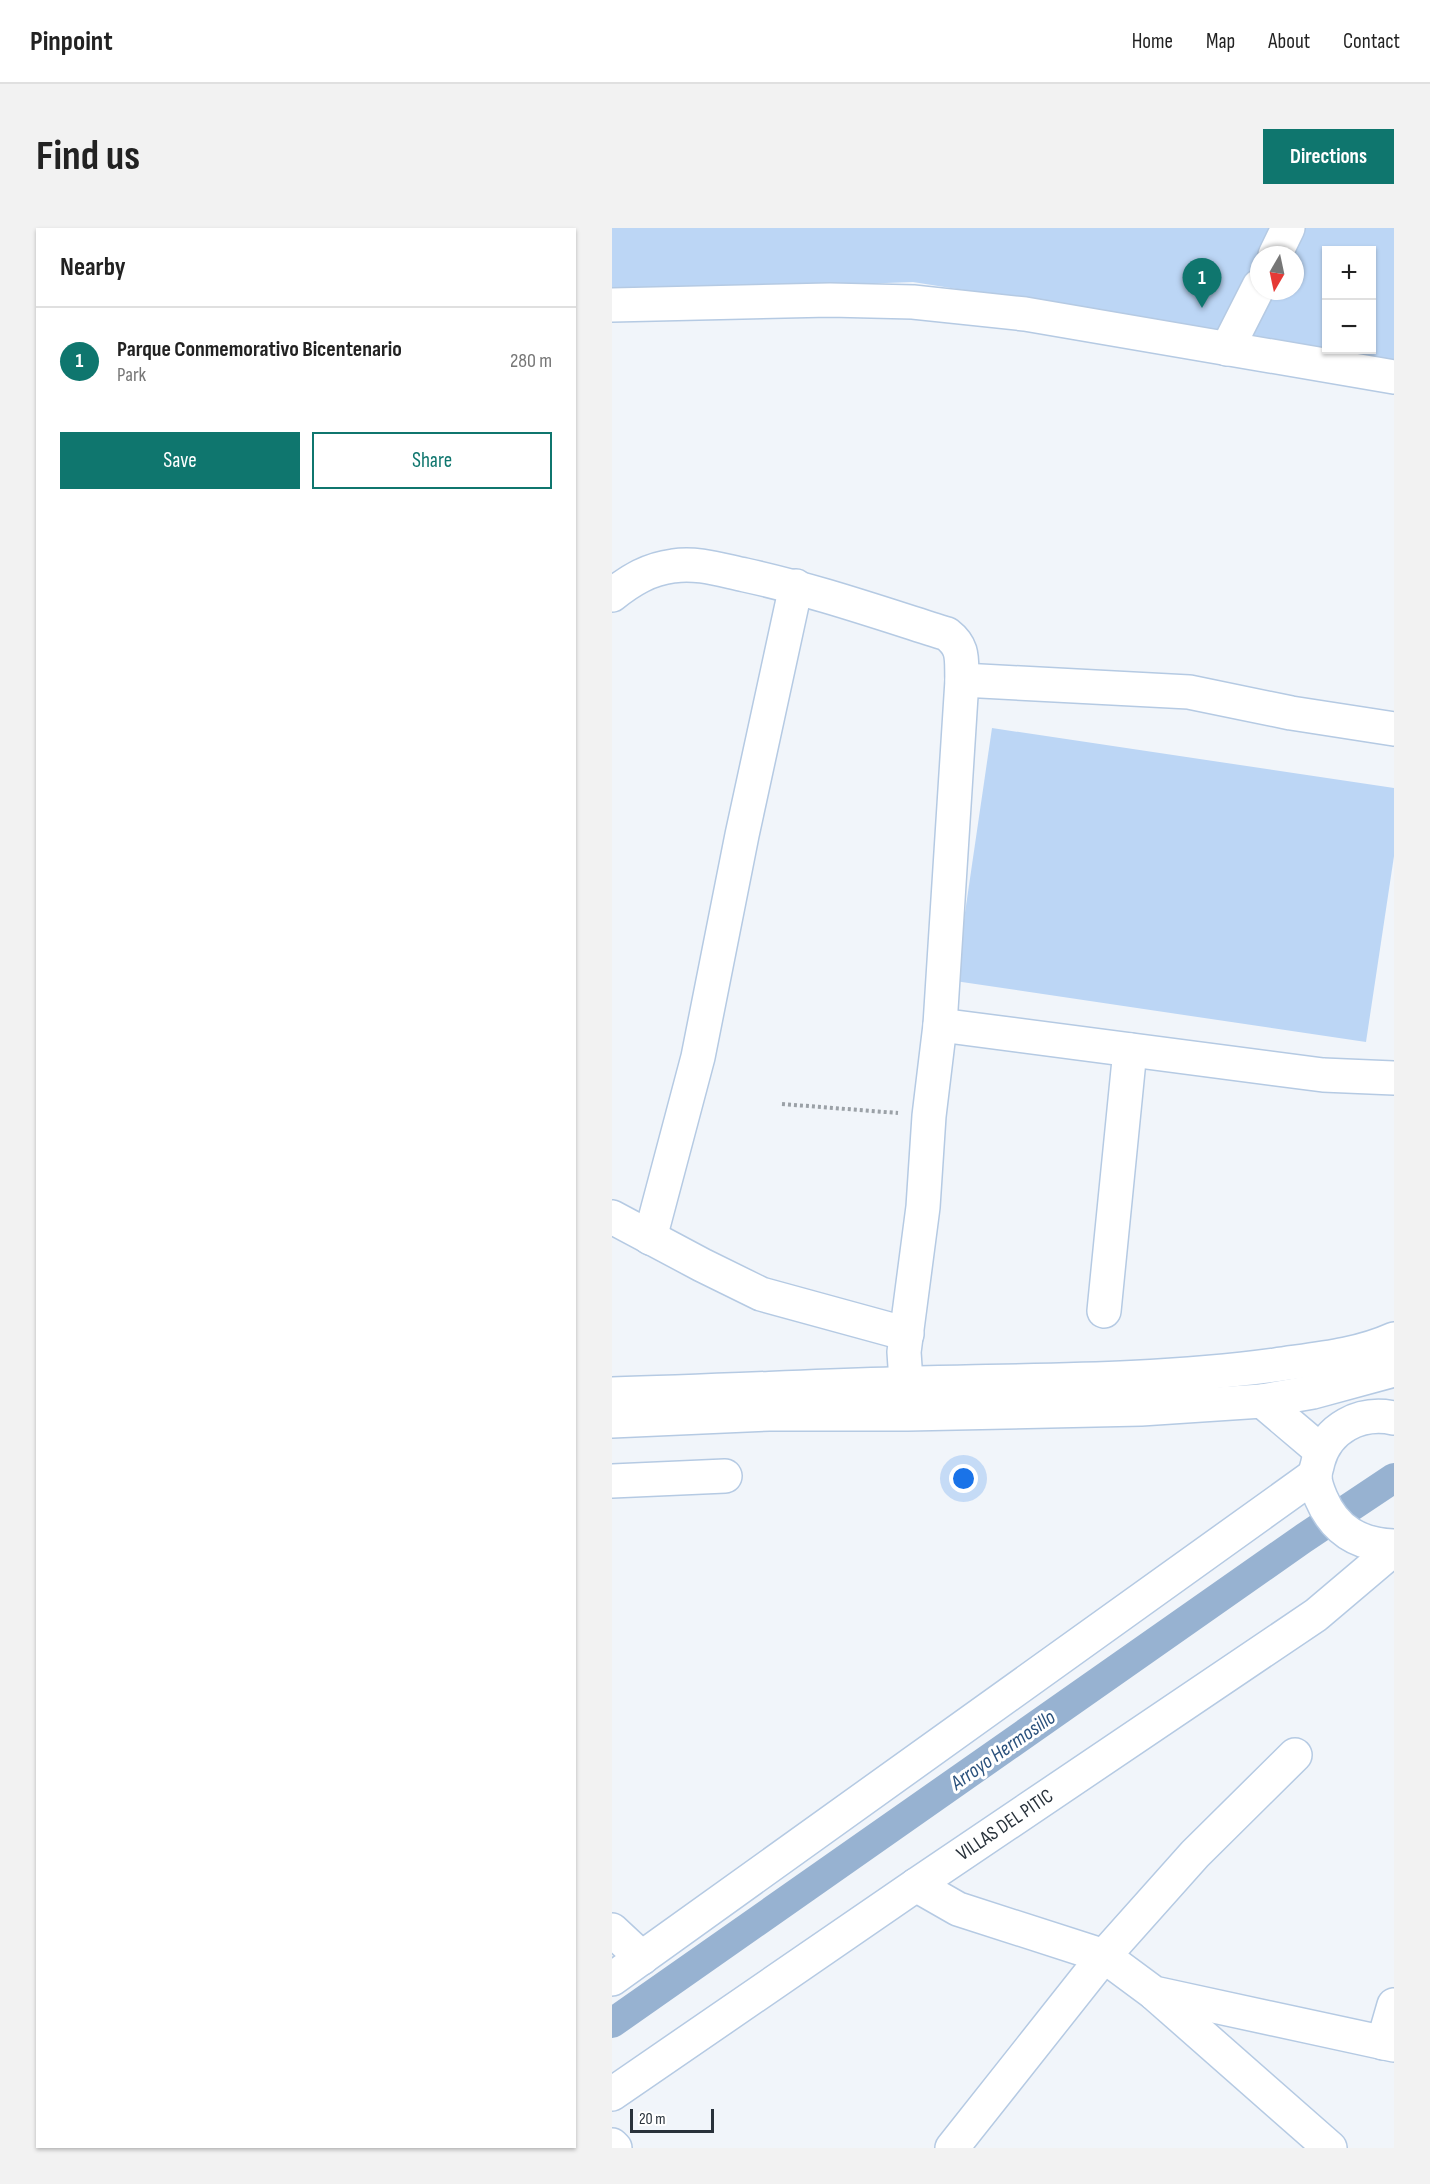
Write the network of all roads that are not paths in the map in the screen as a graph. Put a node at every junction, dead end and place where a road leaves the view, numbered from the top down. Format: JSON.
{"nodes":[{"id":1,"x":1288,"y":228,"type":"edge"},
{"id":2,"x":1279,"y":246,"type":"edge"},
{"id":3,"x":1252,"y":300,"type":"edge"},
{"id":4,"x":612,"y":305,"type":"edge"},
{"id":5,"x":1227,"y":349,"type":"junction"},
{"id":6,"x":1394,"y":377,"type":"edge"},
{"id":7,"x":795,"y":586,"type":"junction"},
{"id":8,"x":612,"y":595,"type":"edge"},
{"id":9,"x":962,"y":680,"type":"junction"},
{"id":10,"x":1394,"y":729,"type":"edge"},
{"id":11,"x":940,"y":1024,"type":"junction"},
{"id":12,"x":1130,"y":1050,"type":"junction"},
{"id":13,"x":1394,"y":1078,"type":"edge"},
{"id":14,"x":612,"y":1217,"type":"edge"},
{"id":15,"x":650,"y":1238,"type":"junction"},
{"id":16,"x":1104,"y":1311,"type":"dead end"},
{"id":17,"x":907,"y":1334,"type":"junction"},
{"id":18,"x":1388,"y":1363,"type":"edge"},
{"id":19,"x":1338,"y":1371,"type":"junction"},
{"id":20,"x":612,"y":1394,"type":"edge"},
{"id":21,"x":906,"y":1398,"type":"junction"},
{"id":22,"x":1262,"y":1401,"type":"junction"},
{"id":23,"x":1394,"y":1418,"type":"edge"},
{"id":24,"x":612,"y":1421,"type":"edge"},
{"id":25,"x":725,"y":1476,"type":"dead end"},
{"id":26,"x":1327,"y":1478,"type":"junction"},
{"id":27,"x":612,"y":1480,"type":"edge"},
{"id":28,"x":1394,"y":1548,"type":"edge"},
{"id":29,"x":1295,"y":1755,"type":"dead end"},
{"id":30,"x":916,"y":1885,"type":"junction"},
{"id":31,"x":612,"y":1930,"type":"edge"},
{"id":32,"x":1104,"y":1956,"type":"junction"},
{"id":33,"x":642,"y":1958,"type":"junction"},
{"id":34,"x":612,"y":1979,"type":"edge"},
{"id":35,"x":1154,"y":1993,"type":"junction"},
{"id":36,"x":1394,"y":2004,"type":"edge"},
{"id":37,"x":1389,"y":2044,"type":"edge"},
{"id":38,"x":612,"y":2094,"type":"edge"},
{"id":39,"x":952,"y":2148,"type":"edge"},
{"id":40,"x":1330,"y":2148,"type":"edge"}],
"edges":[{"from":1,"to":2,"type":"street"},
{"from":3,"to":5,"type":"street"},
{"from":4,"to":5,"type":"street"},
{"from":5,"to":6,"type":"street"},
{"from":7,"to":8,"type":"street"},
{"from":7,"to":9,"type":"street"},
{"from":7,"to":15,"type":"street"},
{"from":9,"to":10,"type":"street"},
{"from":9,"to":11,"type":"street"},
{"from":11,"to":12,"type":"street"},
{"from":11,"to":17,"type":"street"},
{"from":12,"to":13,"type":"street"},
{"from":12,"to":16,"type":"street"},
{"from":14,"to":15,"type":"street"},
{"from":15,"to":17,"type":"street"},
{"from":17,"to":21,"type":"street"},
{"from":18,"to":19,"type":"street"},
{"from":19,"to":21,"type":"street"},
{"from":19,"to":22,"type":"street"},
{"from":19,"to":26,"type":"street"},
{"from":20,"to":21,"type":"street"},
{"from":21,"to":22,"type":"street"},
{"from":21,"to":24,"type":"street"},
{"from":22,"to":26,"type":"street"},
{"from":23,"to":26,"type":"street"},
{"from":25,"to":27,"type":"street"},
{"from":26,"to":28,"type":"street"},
{"from":26,"to":33,"type":"street"},
{"from":28,"to":30,"type":"street","name":"VILLAS DEL PITIC"},
{"from":29,"to":32,"type":"street"},
{"from":30,"to":32,"type":"street"},
{"from":30,"to":38,"type":"street","name":"VILLAS DEL PITIC"},
{"from":31,"to":33,"type":"street"},
{"from":32,"to":35,"type":"street"},
{"from":32,"to":39,"type":"street"},
{"from":33,"to":34,"type":"street"},
{"from":35,"to":37,"type":"street"},
{"from":35,"to":40,"type":"street"},
{"from":36,"to":37,"type":"street"}]}
